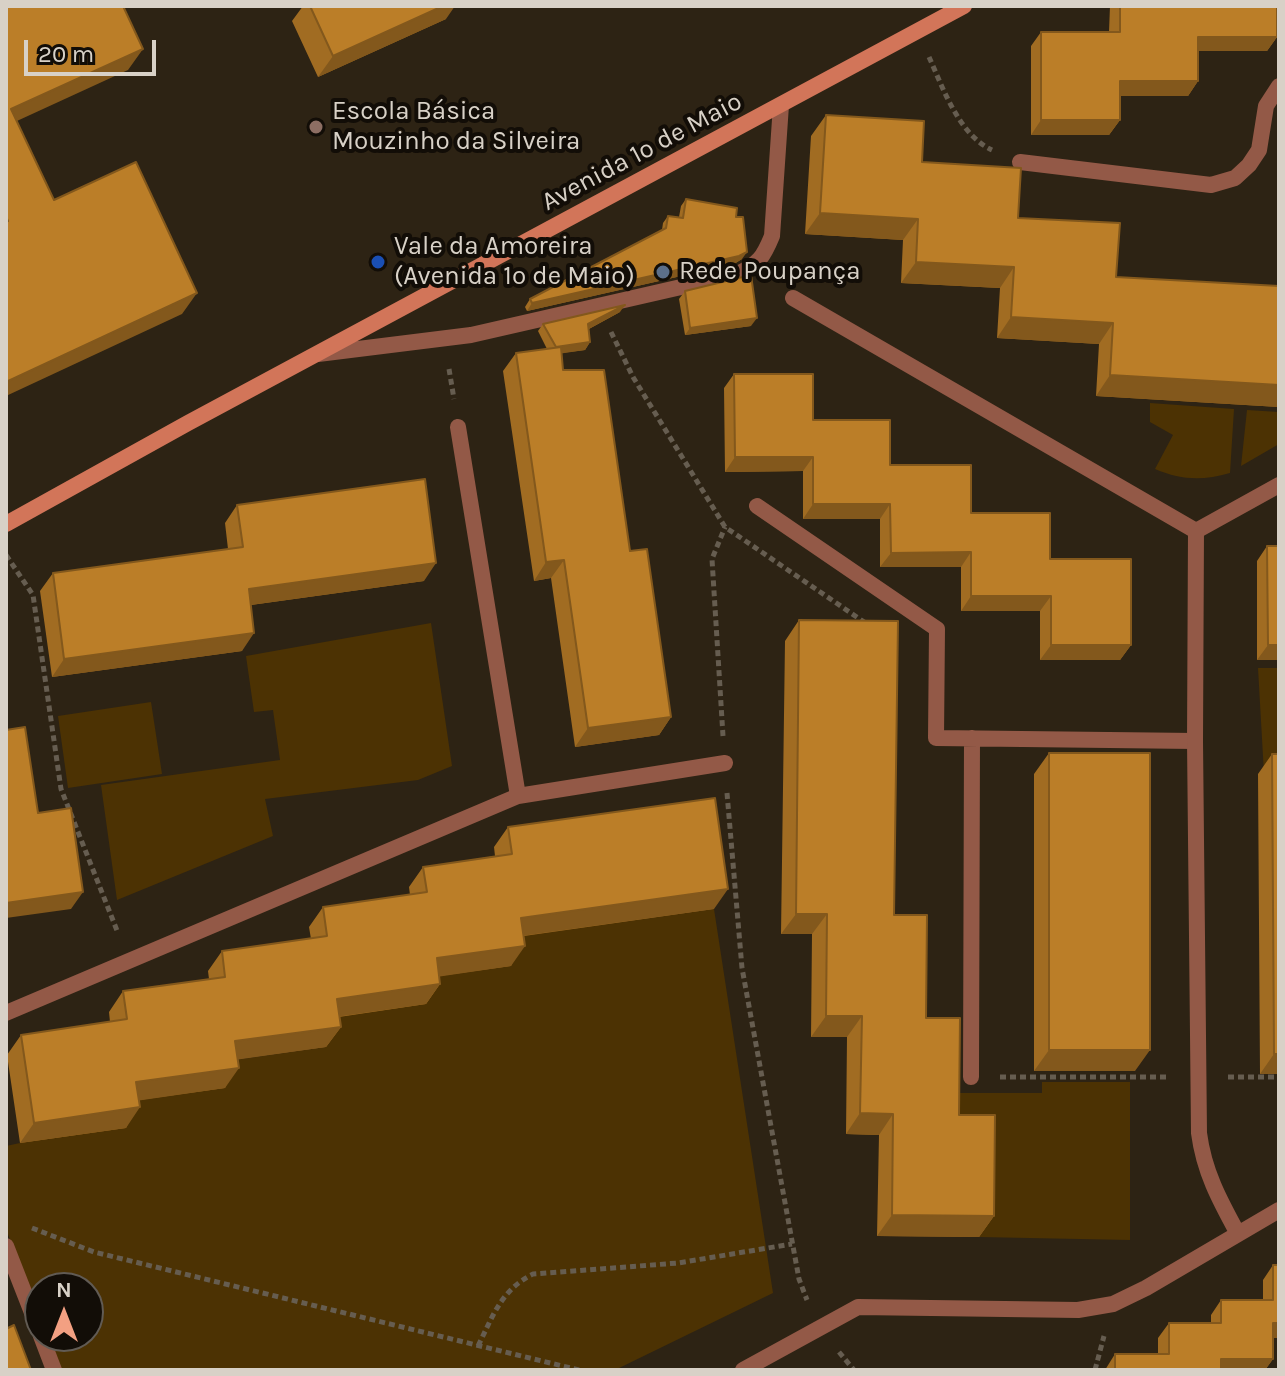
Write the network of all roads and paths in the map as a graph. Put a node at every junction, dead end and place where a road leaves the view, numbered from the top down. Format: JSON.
{"nodes":[{"id":1,"x":964,"y":6,"type":"edge"},
{"id":2,"x":917,"y":31,"type":"junction"},
{"id":3,"x":1279,"y":86,"type":"edge"},
{"id":4,"x":781,"y":105,"type":"junction"},
{"id":5,"x":1020,"y":162,"type":"joint"},
{"id":6,"x":793,"y":298,"type":"dead end"},
{"id":7,"x":444,"y":338,"type":"junction"},
{"id":8,"x":316,"y":354,"type":"junction"},
{"id":9,"x":458,"y":427,"type":"joint"},
{"id":10,"x":1279,"y":485,"type":"edge"},
{"id":11,"x":757,"y":506,"type":"dead end"},
{"id":12,"x":6,"y":524,"type":"edge"},
{"id":13,"x":725,"y":527,"type":"dead end"},
{"id":14,"x":1196,"y":531,"type":"junction"},
{"id":15,"x":6,"y":555,"type":"edge"},
{"id":16,"x":972,"y":738,"type":"junction"},
{"id":17,"x":1195,"y":741,"type":"junction"},
{"id":18,"x":725,"y":763,"type":"junction"},
{"id":19,"x":518,"y":796,"type":"junction"},
{"id":20,"x":130,"y":962,"type":"junction"},
{"id":21,"x":6,"y":1013,"type":"edge"},
{"id":22,"x":971,"y":1077,"type":"joint"},
{"id":23,"x":1198,"y":1077,"type":"junction"},
{"id":24,"x":1279,"y":1077,"type":"edge"},
{"id":25,"x":1279,"y":1210,"type":"edge"},
{"id":26,"x":29,"y":1226,"type":"dead end"},
{"id":27,"x":1238,"y":1234,"type":"junction"},
{"id":28,"x":792,"y":1244,"type":"junction"},
{"id":29,"x":6,"y":1246,"type":"edge"},
{"id":30,"x":24,"y":1292,"type":"edge"},
{"id":31,"x":819,"y":1329,"type":"junction"},
{"id":32,"x":478,"y":1346,"type":"junction"},
{"id":33,"x":579,"y":1370,"type":"edge"},
{"id":34,"x":743,"y":1370,"type":"edge"}],
"edges":[{"from":1,"to":2,"type":"main road","name":"Avenida 1º de Maio"},
{"from":2,"to":4,"type":"main road","name":"Avenida 1º de Maio"},
{"from":2,"to":5,"type":"path"},
{"from":3,"to":5,"type":"street"},
{"from":4,"to":7,"type":"street"},
{"from":4,"to":8,"type":"main road","name":"Avenida 1º de Maio"},
{"from":6,"to":14,"type":"street"},
{"from":7,"to":8,"type":"street"},
{"from":7,"to":9,"type":"path"},
{"from":8,"to":12,"type":"main road","name":"Avenida 1º de Maio"},
{"from":9,"to":19,"type":"street"},
{"from":10,"to":14,"type":"street"},
{"from":11,"to":16,"type":"street"},
{"from":13,"to":18,"type":"path"},
{"from":14,"to":17,"type":"street"},
{"from":15,"to":20,"type":"path"},
{"from":16,"to":17,"type":"street"},
{"from":16,"to":22,"type":"street"},
{"from":17,"to":23,"type":"street"},
{"from":18,"to":19,"type":"street"},
{"from":18,"to":28,"type":"path"},
{"from":19,"to":20,"type":"street"},
{"from":20,"to":21,"type":"street"},
{"from":22,"to":23,"type":"path"},
{"from":23,"to":24,"type":"path"},
{"from":23,"to":27,"type":"street"},
{"from":25,"to":27,"type":"street"},
{"from":26,"to":32,"type":"path"},
{"from":27,"to":31,"type":"street"},
{"from":28,"to":31,"type":"path"},
{"from":28,"to":32,"type":"path"},
{"from":29,"to":30,"type":"street"},
{"from":31,"to":34,"type":"street"},
{"from":32,"to":33,"type":"path"}]}
